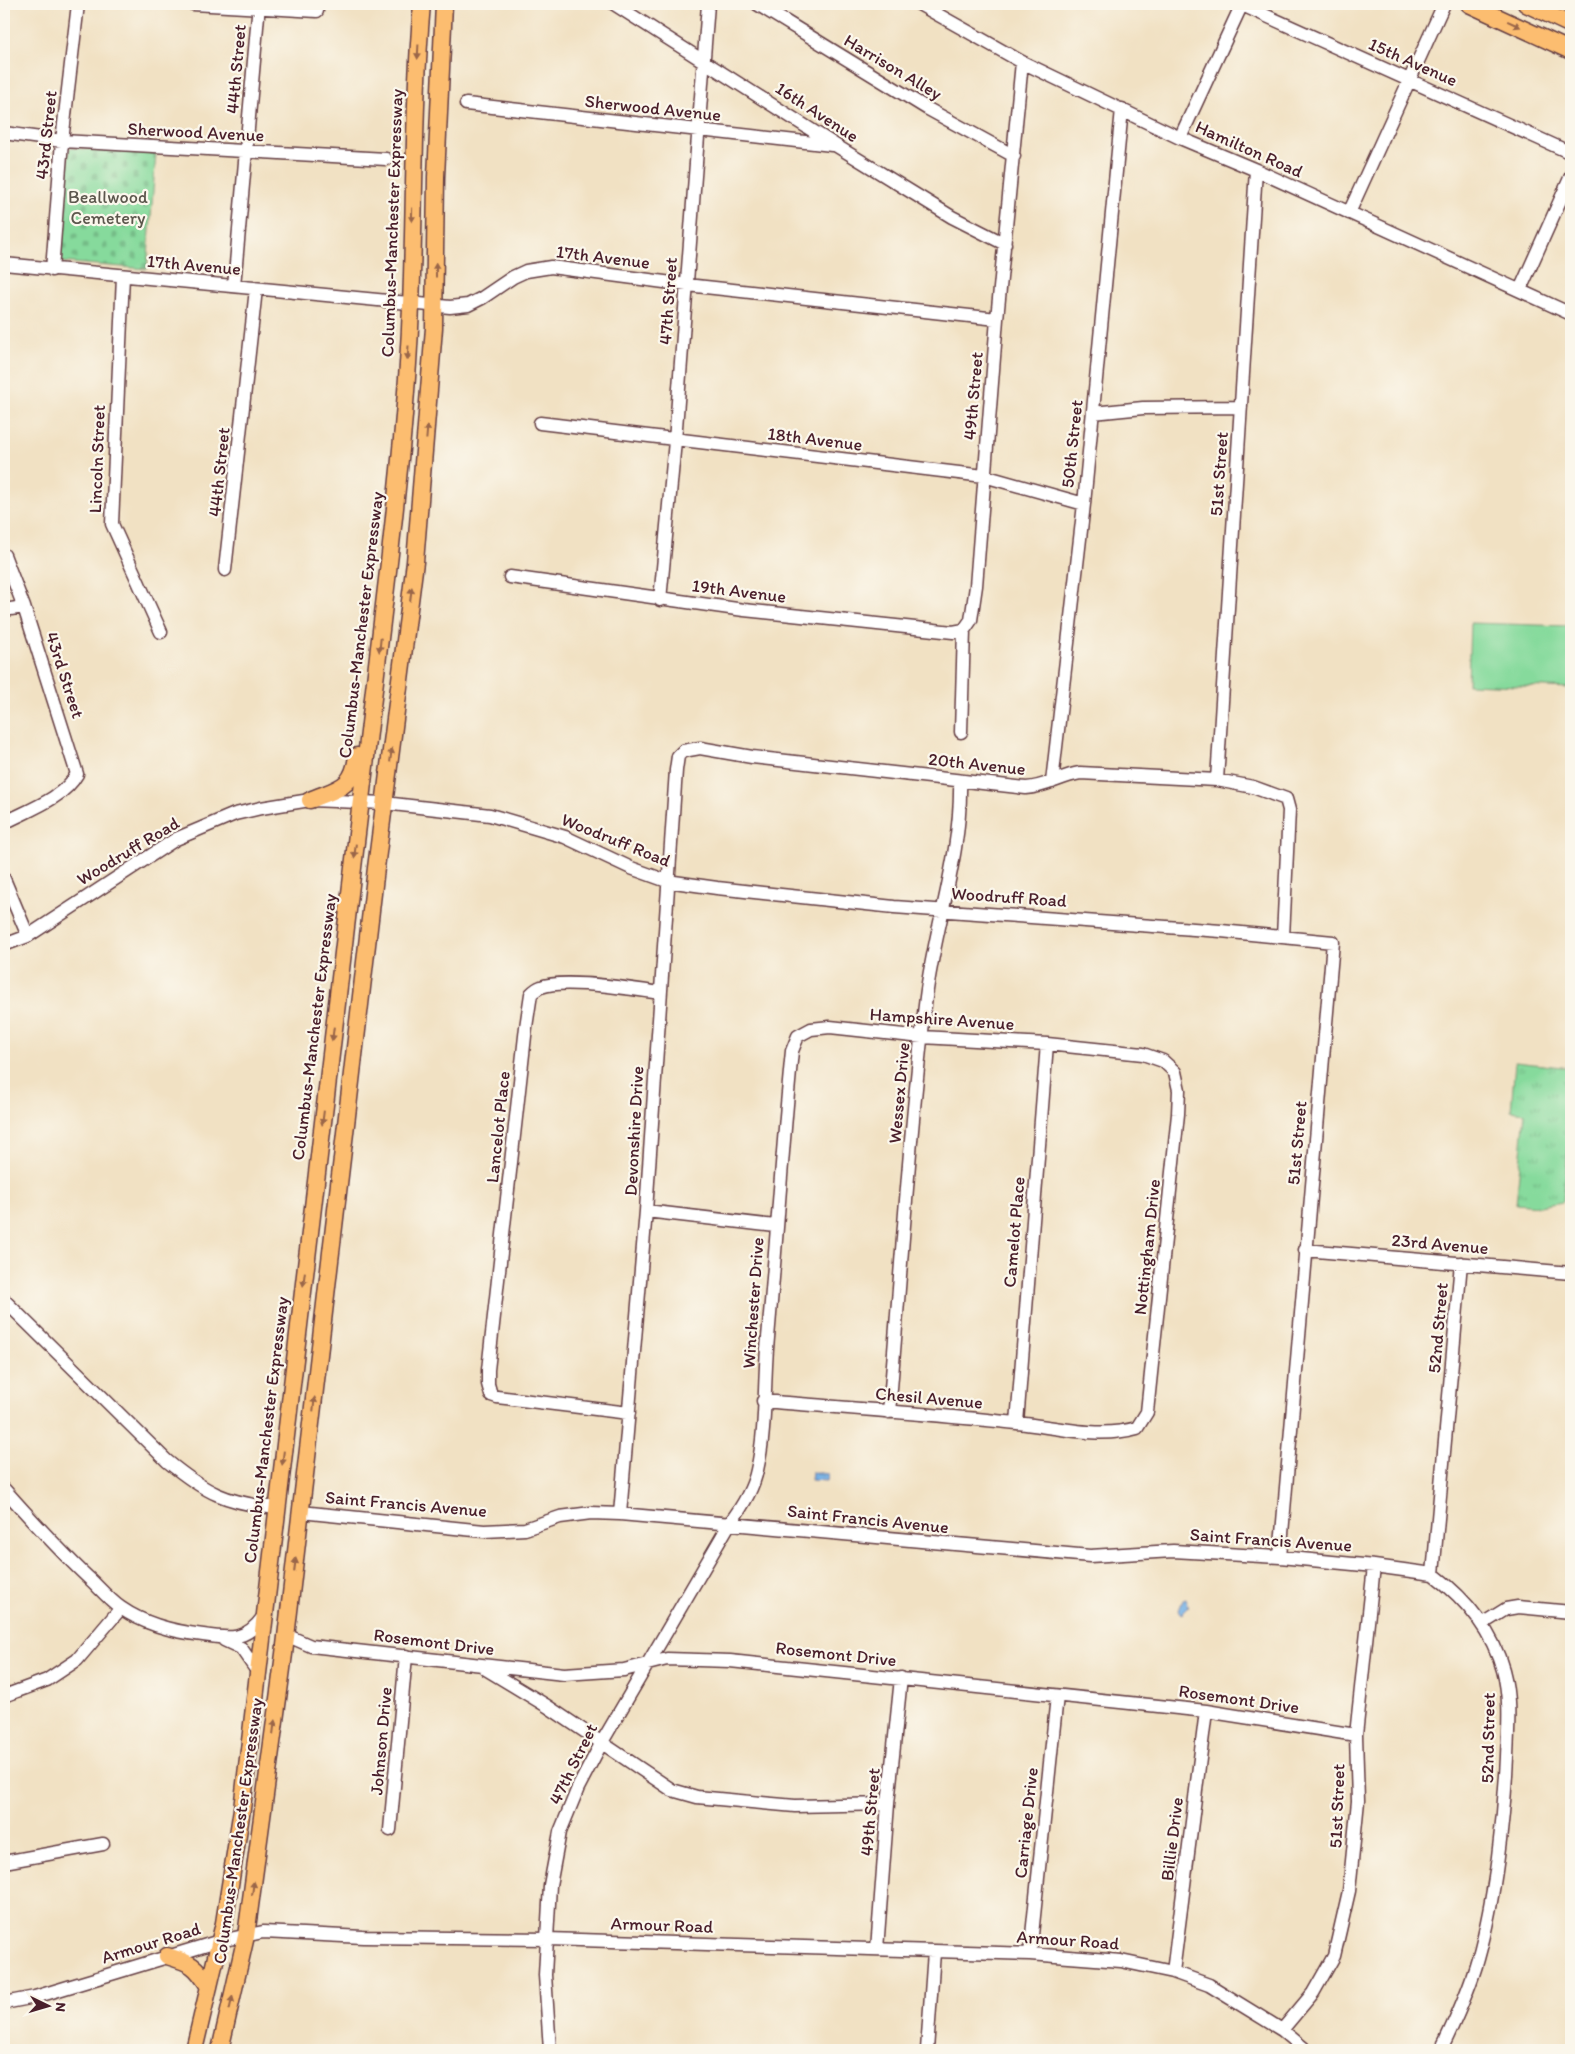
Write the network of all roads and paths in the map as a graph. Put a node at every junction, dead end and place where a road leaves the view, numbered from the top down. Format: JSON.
{"nodes":[{"id":1,"x":78,"y":4,"type":"edge"},
{"id":2,"x":193,"y":4,"type":"edge"},
{"id":3,"x":422,"y":4,"type":"edge"},
{"id":4,"x":444,"y":4,"type":"edge"},
{"id":5,"x":614,"y":4,"type":"edge"},
{"id":6,"x":708,"y":4,"type":"edge"},
{"id":7,"x":757,"y":4,"type":"edge"},
{"id":8,"x":919,"y":4,"type":"edge"},
{"id":9,"x":1241,"y":4,"type":"edge"},
{"id":10,"x":1444,"y":4,"type":"edge"},
{"id":11,"x":1469,"y":4,"type":"edge"},
{"id":12,"x":1526,"y":4,"type":"edge"},
{"id":13,"x":259,"y":6,"type":"edge"},
{"id":14,"x":317,"y":11,"type":"dead end"},
{"id":15,"x":1571,"y":25,"type":"edge"},
{"id":16,"x":1571,"y":51,"type":"edge"},
{"id":17,"x":705,"y":60,"type":"junction"},
{"id":18,"x":1022,"y":62,"type":"junction"},
{"id":19,"x":1410,"y":79,"type":"junction"},
{"id":20,"x":466,"y":104,"type":"dead end"},
{"id":21,"x":1122,"y":109,"type":"junction"},
{"id":22,"x":697,"y":130,"type":"junction"},
{"id":23,"x":4,"y":133,"type":"edge"},
{"id":24,"x":1180,"y":138,"type":"junction"},
{"id":25,"x":62,"y":141,"type":"junction"},
{"id":26,"x":836,"y":145,"type":"junction"},
{"id":27,"x":246,"y":153,"type":"junction"},
{"id":28,"x":1571,"y":153,"type":"edge"},
{"id":29,"x":1014,"y":156,"type":"junction"},
{"id":30,"x":386,"y":159,"type":"dead end"},
{"id":31,"x":1256,"y":170,"type":"junction"},
{"id":32,"x":1571,"y":176,"type":"edge"},
{"id":33,"x":1349,"y":213,"type":"junction"},
{"id":34,"x":1005,"y":244,"type":"junction"},
{"id":35,"x":4,"y":264,"type":"edge"},
{"id":36,"x":52,"y":270,"type":"junction"},
{"id":37,"x":123,"y":276,"type":"junction"},
{"id":38,"x":687,"y":285,"type":"junction"},
{"id":39,"x":234,"y":286,"type":"junction"},
{"id":40,"x":256,"y":288,"type":"junction"},
{"id":41,"x":1520,"y":290,"type":"junction"},
{"id":42,"x":411,"y":304,"type":"junction"},
{"id":43,"x":435,"y":307,"type":"junction"},
{"id":44,"x":1571,"y":314,"type":"edge"},
{"id":45,"x":997,"y":319,"type":"junction"},
{"id":46,"x":1241,"y":407,"type":"junction"},
{"id":47,"x":1093,"y":413,"type":"junction"},
{"id":48,"x":540,"y":423,"type":"dead end"},
{"id":49,"x":675,"y":441,"type":"junction"},
{"id":50,"x":984,"y":476,"type":"junction"},
{"id":51,"x":1084,"y":504,"type":"junction"},
{"id":52,"x":4,"y":556,"type":"edge"},
{"id":53,"x":225,"y":570,"type":"dead end"},
{"id":54,"x":510,"y":577,"type":"dead end"},
{"id":55,"x":660,"y":600,"type":"junction"},
{"id":56,"x":24,"y":607,"type":"junction"},
{"id":57,"x":4,"y":610,"type":"edge"},
{"id":58,"x":964,"y":630,"type":"junction"},
{"id":59,"x":161,"y":632,"type":"dead end"},
{"id":60,"x":371,"y":717,"type":"junction"},
{"id":61,"x":961,"y":732,"type":"dead end"},
{"id":62,"x":683,"y":751,"type":"joint"},
{"id":63,"x":1217,"y":780,"type":"junction"},
{"id":64,"x":960,"y":781,"type":"junction"},
{"id":65,"x":1052,"y":782,"type":"junction"},
{"id":66,"x":310,"y":800,"type":"junction"},
{"id":67,"x":361,"y":802,"type":"junction"},
{"id":68,"x":384,"y":803,"type":"junction"},
{"id":69,"x":4,"y":823,"type":"edge"},
{"id":70,"x":4,"y":879,"type":"edge"},
{"id":71,"x":667,"y":880,"type":"junction"},
{"id":72,"x":941,"y":910,"type":"junction"},
{"id":73,"x":28,"y":936,"type":"junction"},
{"id":74,"x":1283,"y":937,"type":"junction"},
{"id":75,"x":4,"y":945,"type":"edge"},
{"id":76,"x":660,"y":993,"type":"junction"},
{"id":77,"x":922,"y":1037,"type":"junction"},
{"id":78,"x":1047,"y":1044,"type":"junction"},
{"id":79,"x":1129,"y":1052,"type":"joint"},
{"id":80,"x":328,"y":1070,"type":"junction"},
{"id":81,"x":789,"y":1078,"type":"joint"},
{"id":82,"x":342,"y":1162,"type":"junction"},
{"id":83,"x":646,"y":1211,"type":"junction"},
{"id":84,"x":775,"y":1226,"type":"junction"},
{"id":85,"x":1305,"y":1250,"type":"junction"},
{"id":86,"x":1461,"y":1263,"type":"junction"},
{"id":87,"x":1571,"y":1273,"type":"edge"},
{"id":88,"x":4,"y":1300,"type":"edge"},
{"id":89,"x":763,"y":1401,"type":"junction"},
{"id":90,"x":889,"y":1412,"type":"junction"},
{"id":91,"x":629,"y":1413,"type":"junction"},
{"id":92,"x":1017,"y":1423,"type":"junction"},
{"id":93,"x":1092,"y":1432,"type":"joint"},
{"id":94,"x":4,"y":1489,"type":"edge"},
{"id":95,"x":277,"y":1508,"type":"junction"},
{"id":96,"x":301,"y":1512,"type":"junction"},
{"id":97,"x":620,"y":1514,"type":"junction"},
{"id":98,"x":730,"y":1523,"type":"junction"},
{"id":99,"x":1280,"y":1557,"type":"junction"},
{"id":100,"x":1374,"y":1566,"type":"junction"},
{"id":101,"x":1433,"y":1574,"type":"junction"},
{"id":102,"x":121,"y":1608,"type":"junction"},
{"id":103,"x":1571,"y":1612,"type":"edge"},
{"id":104,"x":263,"y":1617,"type":"junction"},
{"id":105,"x":1482,"y":1624,"type":"junction"},
{"id":106,"x":286,"y":1635,"type":"junction"},
{"id":107,"x":219,"y":1638,"type":"junction"},
{"id":108,"x":311,"y":1646,"type":"junction"},
{"id":109,"x":284,"y":1654,"type":"junction"},
{"id":110,"x":406,"y":1656,"type":"junction"},
{"id":111,"x":647,"y":1662,"type":"junction"},
{"id":112,"x":482,"y":1666,"type":"junction"},
{"id":113,"x":257,"y":1672,"type":"junction"},
{"id":114,"x":901,"y":1678,"type":"junction"},
{"id":115,"x":4,"y":1696,"type":"edge"},
{"id":116,"x":1057,"y":1696,"type":"junction"},
{"id":117,"x":1206,"y":1711,"type":"junction"},
{"id":118,"x":1356,"y":1735,"type":"junction"},
{"id":119,"x":602,"y":1742,"type":"junction"},
{"id":120,"x":888,"y":1804,"type":"junction"},
{"id":121,"x":390,"y":1830,"type":"dead end"},
{"id":122,"x":102,"y":1844,"type":"dead end"},
{"id":123,"x":4,"y":1862,"type":"edge"},
{"id":124,"x":246,"y":1936,"type":"junction"},
{"id":125,"x":548,"y":1939,"type":"junction"},
{"id":126,"x":220,"y":1940,"type":"junction"},
{"id":127,"x":877,"y":1949,"type":"junction"},
{"id":128,"x":934,"y":1952,"type":"junction"},
{"id":129,"x":1030,"y":1954,"type":"junction"},
{"id":130,"x":167,"y":1956,"type":"junction"},
{"id":131,"x":1173,"y":1972,"type":"junction"},
{"id":132,"x":209,"y":1987,"type":"junction"},
{"id":133,"x":4,"y":2003,"type":"edge"},
{"id":134,"x":1282,"y":2030,"type":"junction"},
{"id":135,"x":194,"y":2050,"type":"edge"},
{"id":136,"x":220,"y":2050,"type":"edge"},
{"id":137,"x":550,"y":2050,"type":"edge"},
{"id":138,"x":927,"y":2050,"type":"edge"},
{"id":139,"x":1306,"y":2050,"type":"edge"},
{"id":140,"x":1441,"y":2050,"type":"edge"}],
"edges":[{"from":1,"to":25,"type":"street","name":"43rd Street"},
{"from":2,"to":13,"type":"street"},
{"from":3,"to":42,"type":"main road","name":"Columbus-Manchester Expressway","one_way":true},
{"from":43,"to":4,"type":"main road","name":"Columbus-Manchester Expressway","one_way":true},
{"from":5,"to":17,"type":"street","name":"16th Avenue"},
{"from":6,"to":17,"type":"street","name":"47th Street"},
{"from":7,"to":29,"type":"street","name":"Harrison Alley"},
{"from":8,"to":18,"type":"street","name":"Hamilton Road"},
{"from":9,"to":19,"type":"street","name":"15th Avenue"},
{"from":9,"to":24,"type":"street"},
{"from":10,"to":19,"type":"street"},
{"from":11,"to":16,"type":"main road","one_way":true},
{"from":12,"to":15,"type":"main road"},
{"from":13,"to":14,"type":"street"},
{"from":13,"to":27,"type":"street","name":"44th Street"},
{"from":17,"to":22,"type":"street","name":"47th Street"},
{"from":17,"to":26,"type":"street","name":"16th Avenue"},
{"from":18,"to":21,"type":"street","name":"Hamilton Road"},
{"from":18,"to":29,"type":"street","name":"49th Street"},
{"from":19,"to":28,"type":"street","name":"15th Avenue"},
{"from":19,"to":33,"type":"street"},
{"from":20,"to":22,"type":"street","name":"Sherwood Avenue"},
{"from":21,"to":24,"type":"street","name":"Hamilton Road"},
{"from":21,"to":47,"type":"street","name":"50th Street"},
{"from":22,"to":26,"type":"street","name":"Sherwood Avenue"},
{"from":22,"to":38,"type":"street","name":"47th Street"},
{"from":23,"to":25,"type":"street","name":"Sherwood Avenue"},
{"from":24,"to":31,"type":"street","name":"Hamilton Road"},
{"from":25,"to":27,"type":"street","name":"Sherwood Avenue"},
{"from":25,"to":36,"type":"street","name":"43rd Street"},
{"from":26,"to":34,"type":"street","name":"16th Avenue"},
{"from":27,"to":30,"type":"street","name":"Sherwood Avenue"},
{"from":27,"to":39,"type":"street","name":"44th Street"},
{"from":29,"to":34,"type":"street","name":"49th Street"},
{"from":31,"to":33,"type":"street","name":"Hamilton Road"},
{"from":31,"to":46,"type":"street","name":"51st Street"},
{"from":32,"to":41,"type":"street"},
{"from":33,"to":41,"type":"street","name":"Hamilton Road"},
{"from":34,"to":45,"type":"street","name":"49th Street"},
{"from":35,"to":36,"type":"street","name":"17th Avenue"},
{"from":36,"to":37,"type":"street","name":"17th Avenue"},
{"from":37,"to":39,"type":"street","name":"17th Avenue"},
{"from":37,"to":59,"type":"street","name":"Lincoln Street"},
{"from":38,"to":43,"type":"street","name":"17th Avenue"},
{"from":38,"to":45,"type":"street","name":"17th Avenue"},
{"from":38,"to":49,"type":"street","name":"47th Street"},
{"from":39,"to":40,"type":"street","name":"17th Avenue"},
{"from":40,"to":42,"type":"street","name":"17th Avenue"},
{"from":40,"to":53,"type":"street","name":"44th Street"},
{"from":41,"to":44,"type":"street","name":"Hamilton Road"},
{"from":42,"to":43,"type":"street","name":"17th Avenue"},
{"from":42,"to":60,"type":"main road","name":"Columbus-Manchester Expressway","one_way":true},
{"from":68,"to":43,"type":"main road","name":"Columbus-Manchester Expressway","one_way":true},
{"from":45,"to":50,"type":"street","name":"49th Street"},
{"from":46,"to":47,"type":"street"},
{"from":46,"to":63,"type":"street","name":"51st Street"},
{"from":47,"to":51,"type":"street","name":"50th Street"},
{"from":48,"to":49,"type":"street","name":"18th Avenue"},
{"from":49,"to":50,"type":"street","name":"18th Avenue"},
{"from":49,"to":55,"type":"street","name":"47th Street"},
{"from":50,"to":51,"type":"street","name":"18th Avenue"},
{"from":50,"to":58,"type":"street","name":"49th Street"},
{"from":51,"to":65,"type":"street","name":"50th Street"},
{"from":52,"to":56,"type":"street","name":"43rd Street"},
{"from":54,"to":55,"type":"street","name":"19th Avenue"},
{"from":55,"to":58,"type":"street","name":"19th Avenue"},
{"from":56,"to":57,"type":"street"},
{"from":56,"to":69,"type":"street","name":"43rd Street"},
{"from":58,"to":61,"type":"street","name":"49th Street"},
{"from":60,"to":66,"type":"main road"},
{"from":60,"to":67,"type":"main road","name":"Columbus-Manchester Expressway"},
{"from":62,"to":64,"type":"street","name":"20th Avenue"},
{"from":62,"to":71,"type":"street","name":"Devonshire Drive"},
{"from":63,"to":65,"type":"street","name":"20th Avenue"},
{"from":63,"to":74,"type":"street","name":"20th Avenue"},
{"from":64,"to":65,"type":"street","name":"20th Avenue"},
{"from":64,"to":72,"type":"street","name":"Wessex Drive"},
{"from":66,"to":67,"type":"street","name":"Woodruff Road"},
{"from":66,"to":73,"type":"street","name":"Woodruff Road"},
{"from":67,"to":68,"type":"street","name":"Woodruff Road"},
{"from":67,"to":80,"type":"main road","name":"Columbus-Manchester Expressway","one_way":true},
{"from":68,"to":71,"type":"street","name":"Woodruff Road"},
{"from":68,"to":82,"type":"main road","name":"Columbus-Manchester Expressway"},
{"from":70,"to":73,"type":"street"},
{"from":71,"to":72,"type":"street","name":"Woodruff Road"},
{"from":71,"to":76,"type":"street","name":"Devonshire Drive"},
{"from":72,"to":74,"type":"street","name":"Woodruff Road"},
{"from":72,"to":77,"type":"street","name":"Wessex Drive"},
{"from":73,"to":75,"type":"street","name":"Woodruff Road"},
{"from":74,"to":85,"type":"street","name":"51st Street"},
{"from":76,"to":83,"type":"street","name":"Devonshire Drive"},
{"from":76,"to":91,"type":"street","name":"Lancelot Place"},
{"from":77,"to":78,"type":"street","name":"Hampshire Avenue"},
{"from":77,"to":81,"type":"street","name":"Hampshire Avenue"},
{"from":77,"to":90,"type":"street","name":"Wessex Drive"},
{"from":78,"to":79,"type":"street","name":"Hampshire Avenue"},
{"from":78,"to":92,"type":"street","name":"Camelot Place"},
{"from":79,"to":93,"type":"street","name":"Nottingham Drive"},
{"from":80,"to":82,"type":"main road"},
{"from":80,"to":95,"type":"main road","name":"Columbus-Manchester Expressway","one_way":true},
{"from":81,"to":84,"type":"street","name":"Winchester Drive"},
{"from":96,"to":82,"type":"main road","name":"Columbus-Manchester Expressway","one_way":true},
{"from":83,"to":84,"type":"street"},
{"from":83,"to":91,"type":"street","name":"Devonshire Drive"},
{"from":84,"to":89,"type":"street","name":"Winchester Drive"},
{"from":85,"to":86,"type":"street","name":"23rd Avenue"},
{"from":85,"to":99,"type":"street","name":"51st Street"},
{"from":86,"to":87,"type":"street","name":"23rd Avenue"},
{"from":86,"to":101,"type":"street","name":"52nd Street"},
{"from":88,"to":95,"type":"street"},
{"from":89,"to":90,"type":"street","name":"Chesil Avenue"},
{"from":89,"to":98,"type":"street","name":"Winchester Drive"},
{"from":90,"to":92,"type":"street","name":"Chesil Avenue"},
{"from":91,"to":97,"type":"street","name":"Devonshire Drive"},
{"from":92,"to":93,"type":"street","name":"Chesil Avenue"},
{"from":94,"to":102,"type":"street"},
{"from":95,"to":104,"type":"main road","name":"Columbus-Manchester Expressway"},
{"from":96,"to":97,"type":"street","name":"Saint Francis Avenue"},
{"from":106,"to":96,"type":"main road","name":"Columbus-Manchester Expressway","one_way":true},
{"from":97,"to":98,"type":"street","name":"Saint Francis Avenue"},
{"from":98,"to":99,"type":"street","name":"Saint Francis Avenue"},
{"from":98,"to":111,"type":"street","name":"47th Street"},
{"from":99,"to":100,"type":"street","name":"Saint Francis Avenue"},
{"from":100,"to":101,"type":"street","name":"Saint Francis Avenue"},
{"from":100,"to":118,"type":"street","name":"51st Street"},
{"from":101,"to":105,"type":"street","name":"52nd Street"},
{"from":102,"to":107,"type":"street"},
{"from":102,"to":115,"type":"street"},
{"from":103,"to":105,"type":"street"},
{"from":104,"to":107,"type":"street"},
{"from":104,"to":113,"type":"main road","name":"Columbus-Manchester Expressway"},
{"from":105,"to":140,"type":"street","name":"52nd Street"},
{"from":106,"to":108,"type":"street","name":"Rosemont Drive"},
{"from":106,"to":109,"type":"main road","name":"Columbus-Manchester Expressway"},
{"from":107,"to":113,"type":"street"},
{"from":108,"to":109,"type":"street","name":"Rosemont Drive"},
{"from":108,"to":110,"type":"street","name":"Rosemont Drive"},
{"from":124,"to":109,"type":"main road","name":"Columbus-Manchester Expressway","one_way":true},
{"from":110,"to":112,"type":"street","name":"Rosemont Drive"},
{"from":110,"to":121,"type":"street","name":"Johnson Drive"},
{"from":111,"to":112,"type":"street","name":"Rosemont Drive"},
{"from":111,"to":114,"type":"street","name":"Rosemont Drive"},
{"from":111,"to":119,"type":"street","name":"47th Street"},
{"from":112,"to":119,"type":"street"},
{"from":113,"to":126,"type":"main road","name":"Columbus-Manchester Expressway"},
{"from":114,"to":116,"type":"street","name":"Rosemont Drive"},
{"from":114,"to":120,"type":"street","name":"49th Street"},
{"from":116,"to":117,"type":"street","name":"Rosemont Drive"},
{"from":116,"to":129,"type":"street","name":"Carriage Drive"},
{"from":117,"to":118,"type":"street","name":"Rosemont Drive"},
{"from":117,"to":131,"type":"street","name":"Billie Drive"},
{"from":118,"to":134,"type":"street","name":"51st Street"},
{"from":119,"to":120,"type":"street"},
{"from":119,"to":125,"type":"street","name":"47th Street"},
{"from":120,"to":127,"type":"street","name":"49th Street"},
{"from":122,"to":123,"type":"street"},
{"from":124,"to":125,"type":"street","name":"Armour Road"},
{"from":124,"to":126,"type":"street","name":"Armour Road"},
{"from":136,"to":124,"type":"main road","name":"Columbus-Manchester Expressway","one_way":true},
{"from":125,"to":127,"type":"street","name":"Armour Road"},
{"from":125,"to":137,"type":"street","name":"47th Street"},
{"from":126,"to":130,"type":"street","name":"Armour Road"},
{"from":126,"to":132,"type":"main road","name":"Columbus-Manchester Expressway"},
{"from":127,"to":128,"type":"street","name":"Armour Road"},
{"from":128,"to":129,"type":"street","name":"Armour Road"},
{"from":128,"to":138,"type":"street"},
{"from":129,"to":131,"type":"street","name":"Armour Road"},
{"from":130,"to":132,"type":"main road"},
{"from":130,"to":133,"type":"street","name":"Armour Road"},
{"from":131,"to":134,"type":"street","name":"Armour Road"},
{"from":132,"to":135,"type":"main road","name":"Columbus-Manchester Expressway"},
{"from":134,"to":139,"type":"street","name":"Armour Road"}]}
